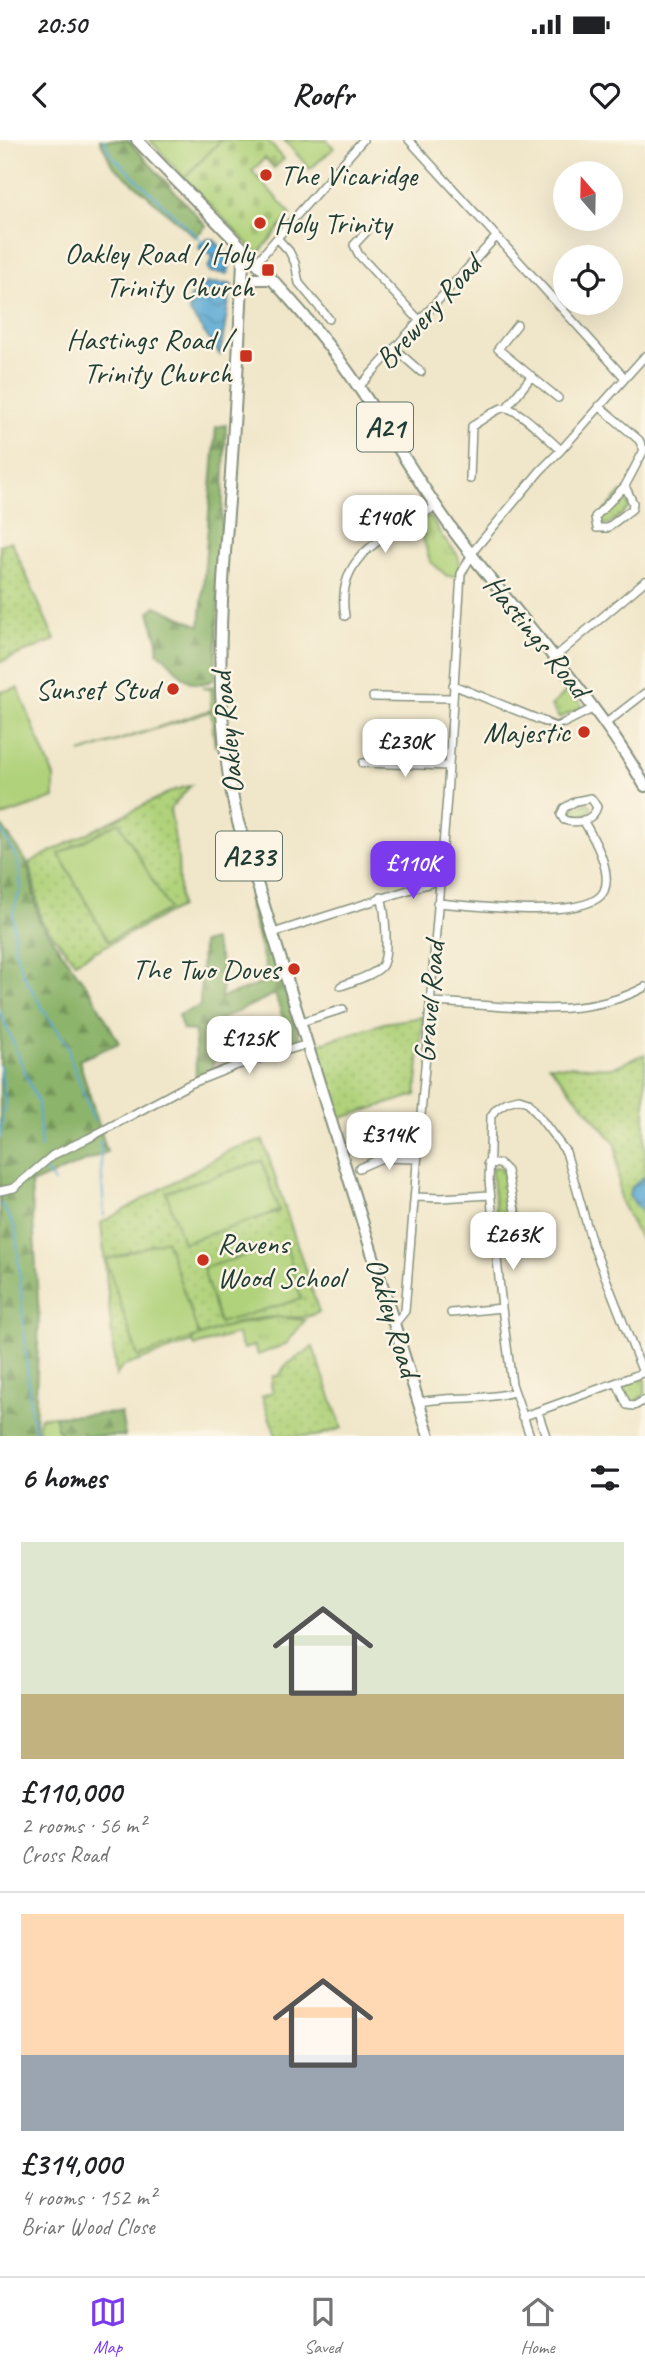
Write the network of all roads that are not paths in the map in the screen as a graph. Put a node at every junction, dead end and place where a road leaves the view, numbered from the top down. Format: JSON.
{"nodes":[{"id":1,"x":137,"y":140,"type":"edge"},
{"id":2,"x":363,"y":140,"type":"edge"},
{"id":3,"x":409,"y":140,"type":"edge"},
{"id":4,"x":367,"y":231,"type":"dead end"},
{"id":5,"x":496,"y":236,"type":"junction"},
{"id":6,"x":277,"y":238,"type":"junction"},
{"id":7,"x":252,"y":258,"type":"junction"},
{"id":8,"x":271,"y":279,"type":"junction"},
{"id":9,"x":242,"y":288,"type":"junction"},
{"id":10,"x":318,"y":307,"type":"junction"},
{"id":11,"x":306,"y":318,"type":"junction"},
{"id":12,"x":330,"y":319,"type":"dead end"},
{"id":13,"x":420,"y":321,"type":"junction"},
{"id":14,"x":517,"y":325,"type":"dead end"},
{"id":15,"x":395,"y":349,"type":"junction"},
{"id":16,"x":645,"y":356,"type":"edge"},
{"id":17,"x":421,"y":372,"type":"dead end"},
{"id":18,"x":532,"y":376,"type":"junction"},
{"id":19,"x":624,"y":377,"type":"junction"},
{"id":20,"x":359,"y":387,"type":"junction"},
{"id":21,"x":558,"y":398,"type":"dead end"},
{"id":22,"x":599,"y":406,"type":"junction"},
{"id":23,"x":507,"y":407,"type":"junction"},
{"id":24,"x":561,"y":450,"type":"junction"},
{"id":25,"x":470,"y":479,"type":"dead end"},
{"id":26,"x":625,"y":486,"type":"junction"},
{"id":27,"x":436,"y":506,"type":"junction"},
{"id":28,"x":470,"y":558,"type":"junction"},
{"id":29,"x":645,"y":581,"type":"edge"},
{"id":30,"x":345,"y":615,"type":"dead end"},
{"id":31,"x":555,"y":657,"type":"junction"},
{"id":32,"x":453,"y":685,"type":"junction"},
{"id":33,"x":645,"y":693,"type":"edge"},
{"id":34,"x":373,"y":697,"type":"dead end"},
{"id":35,"x":452,"y":698,"type":"junction"},
{"id":36,"x":594,"y":708,"type":"junction"},
{"id":37,"x":545,"y":722,"type":"joint"},
{"id":38,"x":564,"y":723,"type":"joint"},
{"id":39,"x":605,"y":724,"type":"junction"},
{"id":40,"x":363,"y":763,"type":"dead end"},
{"id":41,"x":449,"y":766,"type":"junction"},
{"id":42,"x":645,"y":786,"type":"edge"},
{"id":43,"x":583,"y":820,"type":"junction"},
{"id":44,"x":440,"y":880,"type":"junction"},
{"id":45,"x":381,"y":897,"type":"junction"},
{"id":46,"x":437,"y":903,"type":"junction"},
{"id":47,"x":273,"y":933,"type":"junction"},
{"id":48,"x":341,"y":986,"type":"dead end"},
{"id":49,"x":645,"y":987,"type":"edge"},
{"id":50,"x":430,"y":1002,"type":"junction"},
{"id":51,"x":343,"y":1009,"type":"dead end"},
{"id":52,"x":301,"y":1022,"type":"junction"},
{"id":53,"x":308,"y":1044,"type":"junction"},
{"id":54,"x":417,"y":1159,"type":"junction"},
{"id":55,"x":488,"y":1163,"type":"junction"},
{"id":56,"x":359,"y":1168,"type":"dead end"},
{"id":57,"x":0,"y":1191,"type":"edge"},
{"id":58,"x":490,"y":1195,"type":"junction"},
{"id":59,"x":415,"y":1197,"type":"junction"},
{"id":60,"x":494,"y":1227,"type":"junction"},
{"id":61,"x":502,"y":1308,"type":"junction"},
{"id":62,"x":452,"y":1313,"type":"dead end"},
{"id":63,"x":394,"y":1322,"type":"junction"},
{"id":64,"x":644,"y":1373,"type":"edge"},
{"id":65,"x":617,"y":1383,"type":"junction"},
{"id":66,"x":514,"y":1392,"type":"junction"},
{"id":67,"x":645,"y":1400,"type":"edge"},
{"id":68,"x":419,"y":1402,"type":"junction"},
{"id":69,"x":538,"y":1412,"type":"junction"},
{"id":70,"x":522,"y":1417,"type":"junction"},
{"id":71,"x":429,"y":1436,"type":"edge"},
{"id":72,"x":530,"y":1436,"type":"edge"},
{"id":73,"x":546,"y":1436,"type":"edge"}],
"edges":[{"from":1,"to":7,"type":"main road","number":"A21"},
{"from":2,"to":6,"type":"street"},
{"from":3,"to":5,"type":"street"},
{"from":4,"to":13,"type":"street"},
{"from":5,"to":13,"type":"street","name":"Brewery Road"},
{"from":5,"to":19,"type":"street"},
{"from":6,"to":7,"type":"street"},
{"from":6,"to":10,"type":"street"},
{"from":7,"to":8,"type":"main road","name":"Hastings Road","number":"A21"},
{"from":7,"to":9,"type":"main road","name":"Oakley Road","number":"A233"},
{"from":8,"to":9,"type":"main road"},
{"from":8,"to":11,"type":"main road","name":"Hastings Road","number":"A21"},
{"from":9,"to":47,"type":"main road","name":"Oakley Road","number":"A233"},
{"from":10,"to":11,"type":"street"},
{"from":10,"to":12,"type":"street"},
{"from":11,"to":20,"type":"main road","name":"Hastings Road","number":"A21"},
{"from":13,"to":15,"type":"street","name":"Brewery Road"},
{"from":14,"to":18,"type":"street"},
{"from":15,"to":17,"type":"street"},
{"from":15,"to":20,"type":"street","name":"Brewery Road"},
{"from":16,"to":19,"type":"street"},
{"from":18,"to":21,"type":"street"},
{"from":18,"to":23,"type":"street"},
{"from":19,"to":22,"type":"street"},
{"from":20,"to":27,"type":"main road","name":"Hastings Road","number":"A21"},
{"from":22,"to":24,"type":"street"},
{"from":22,"to":26,"type":"street"},
{"from":23,"to":24,"type":"street"},
{"from":23,"to":25,"type":"street"},
{"from":24,"to":28,"type":"street"},
{"from":26,"to":26,"type":"street"},
{"from":27,"to":28,"type":"main road","name":"Hastings Road","number":"A21"},
{"from":27,"to":30,"type":"street"},
{"from":28,"to":31,"type":"main road","name":"Hastings Road","number":"A21"},
{"from":28,"to":32,"type":"street","name":"Gravel Road"},
{"from":29,"to":31,"type":"street"},
{"from":31,"to":36,"type":"main road","name":"Hastings Road","number":"A21"},
{"from":32,"to":35,"type":"street","name":"Gravel Road"},
{"from":32,"to":37,"type":"street"},
{"from":33,"to":39,"type":"street"},
{"from":34,"to":35,"type":"street"},
{"from":35,"to":41,"type":"street","name":"Gravel Road"},
{"from":36,"to":38,"type":"street"},
{"from":36,"to":39,"type":"main road","name":"Hastings Road","number":"A21"},
{"from":37,"to":38,"type":"street"},
{"from":39,"to":42,"type":"main road","name":"Hastings Road","number":"A21"},
{"from":40,"to":41,"type":"street"},
{"from":41,"to":44,"type":"street","name":"Gravel Road"},
{"from":43,"to":43,"type":"street"},
{"from":43,"to":46,"type":"street"},
{"from":44,"to":45,"type":"street"},
{"from":44,"to":46,"type":"street","name":"Gravel Road"},
{"from":45,"to":47,"type":"street"},
{"from":45,"to":48,"type":"street"},
{"from":46,"to":50,"type":"street","name":"Gravel Road"},
{"from":47,"to":52,"type":"main road","name":"Oakley Road","number":"A233"},
{"from":49,"to":50,"type":"street"},
{"from":50,"to":54,"type":"street","name":"Gravel Road"},
{"from":51,"to":52,"type":"street"},
{"from":52,"to":53,"type":"main road","name":"Oakley Road","number":"A233"},
{"from":53,"to":57,"type":"street"},
{"from":53,"to":63,"type":"main road","name":"Oakley Road","number":"A233"},
{"from":54,"to":56,"type":"street"},
{"from":54,"to":59,"type":"street","name":"Gravel Road"},
{"from":55,"to":58,"type":"street"},
{"from":55,"to":60,"type":"street"},
{"from":55,"to":64,"type":"street"},
{"from":58,"to":59,"type":"street"},
{"from":58,"to":60,"type":"street"},
{"from":59,"to":63,"type":"street","name":"Gravel Road"},
{"from":60,"to":61,"type":"street"},
{"from":61,"to":62,"type":"street"},
{"from":61,"to":66,"type":"street"},
{"from":63,"to":68,"type":"main road","name":"Oakley Road","number":"A233"},
{"from":64,"to":65,"type":"street"},
{"from":65,"to":67,"type":"street"},
{"from":65,"to":69,"type":"street"},
{"from":66,"to":68,"type":"street"},
{"from":66,"to":70,"type":"street"},
{"from":68,"to":71,"type":"main road","name":"Oakley Road","number":"A233"},
{"from":69,"to":70,"type":"street"},
{"from":69,"to":73,"type":"street"},
{"from":70,"to":72,"type":"street"}]}
